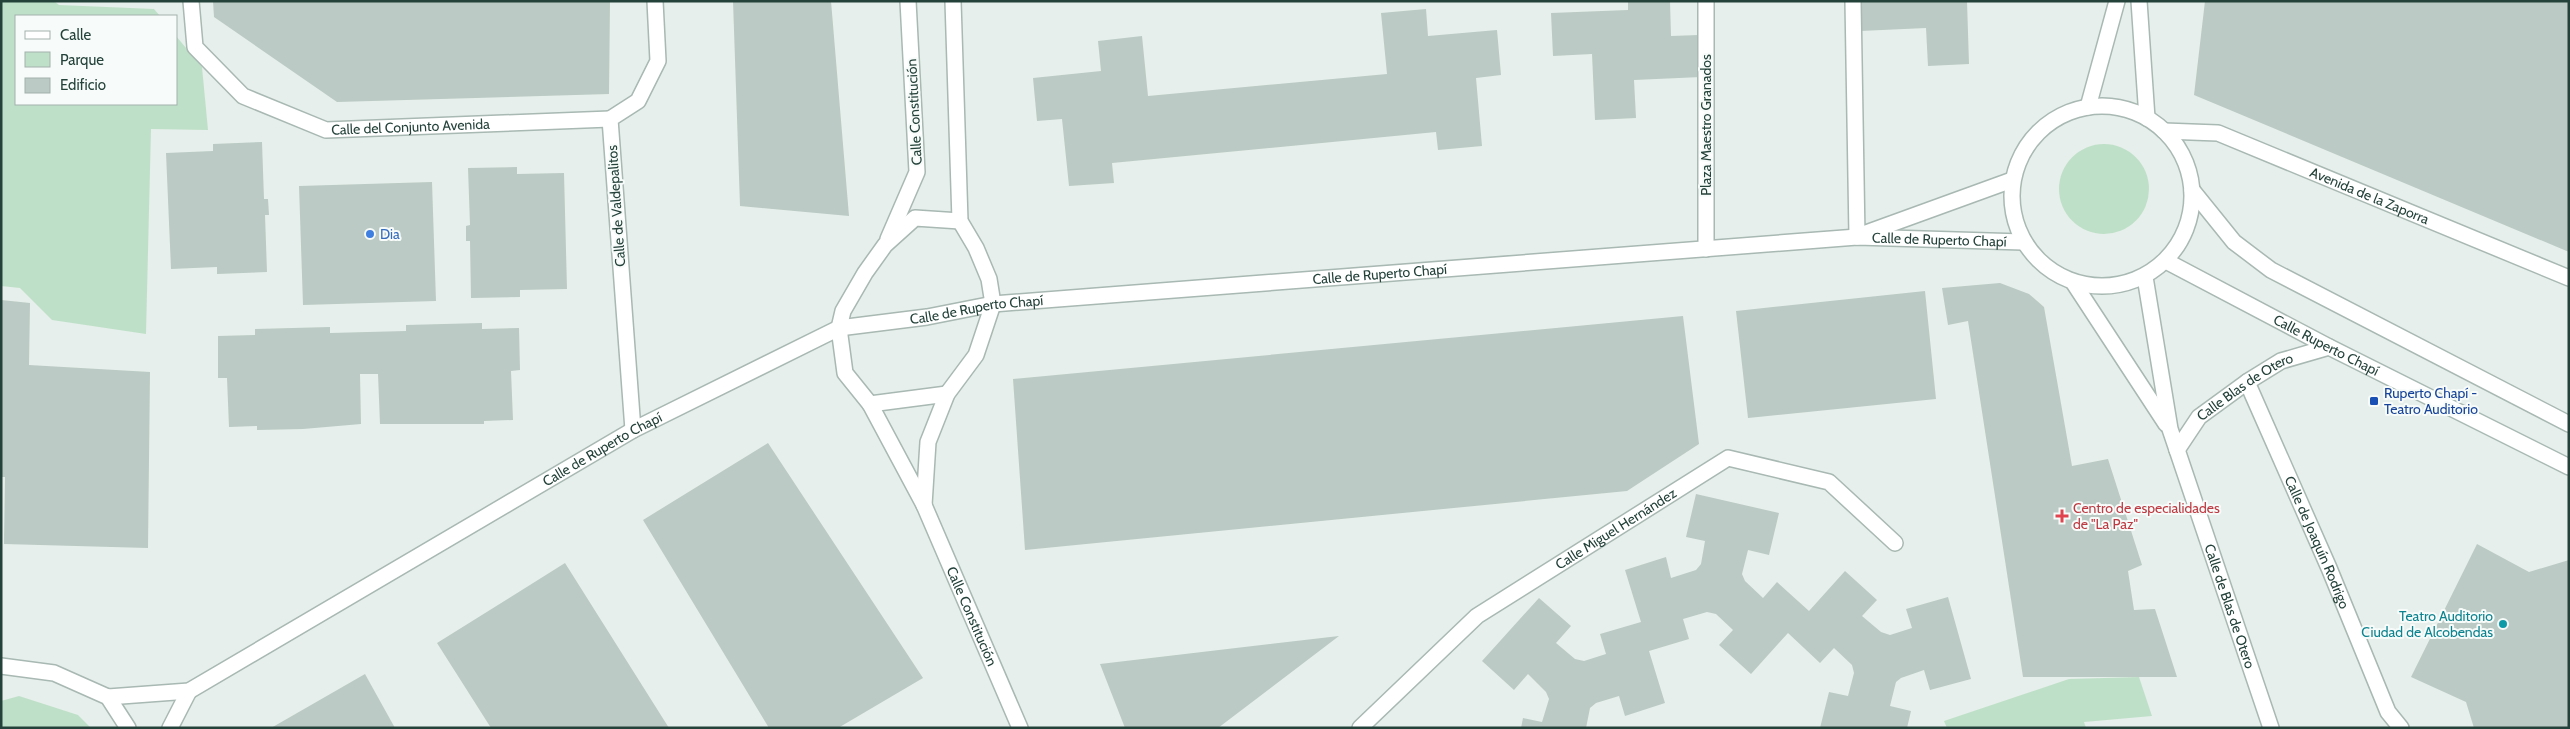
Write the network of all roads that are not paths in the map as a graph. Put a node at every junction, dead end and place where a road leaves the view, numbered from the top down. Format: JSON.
{"nodes":[{"id":1,"x":191,"y":1,"type":"edge"},
{"id":2,"x":655,"y":1,"type":"edge"},
{"id":3,"x":908,"y":1,"type":"edge"},
{"id":4,"x":953,"y":1,"type":"edge"},
{"id":5,"x":1706,"y":1,"type":"edge"},
{"id":6,"x":1853,"y":1,"type":"edge"},
{"id":7,"x":2117,"y":1,"type":"edge"},
{"id":8,"x":2138,"y":1,"type":"edge"},
{"id":9,"x":2088,"y":107,"type":"junction"},
{"id":10,"x":2148,"y":118,"type":"junction"},
{"id":11,"x":610,"y":119,"type":"junction"},
{"id":12,"x":2164,"y":131,"type":"junction"},
{"id":13,"x":2012,"y":180,"type":"junction"},
{"id":14,"x":2192,"y":190,"type":"junction"},
{"id":15,"x":960,"y":221,"type":"junction"},
{"id":16,"x":1857,"y":236,"type":"junction"},
{"id":17,"x":2023,"y":242,"type":"junction"},
{"id":18,"x":885,"y":245,"type":"junction"},
{"id":19,"x":1706,"y":249,"type":"junction"},
{"id":20,"x":2166,"y":261,"type":"junction"},
{"id":21,"x":2145,"y":277,"type":"junction"},
{"id":22,"x":2569,"y":278,"type":"edge"},
{"id":23,"x":2073,"y":282,"type":"junction"},
{"id":24,"x":993,"y":304,"type":"junction"},
{"id":25,"x":839,"y":328,"type":"junction"},
{"id":26,"x":2329,"y":347,"type":"junction"},
{"id":27,"x":2247,"y":382,"type":"junction"},
{"id":28,"x":947,"y":394,"type":"junction"},
{"id":29,"x":870,"y":404,"type":"junction"},
{"id":30,"x":2569,"y":424,"type":"edge"},
{"id":31,"x":2170,"y":429,"type":"junction"},
{"id":32,"x":633,"y":430,"type":"junction"},
{"id":33,"x":2177,"y":450,"type":"junction"},
{"id":34,"x":2569,"y":467,"type":"edge"},
{"id":35,"x":924,"y":505,"type":"junction"},
{"id":36,"x":1895,"y":543,"type":"dead end"},
{"id":37,"x":1,"y":666,"type":"edge"},
{"id":38,"x":189,"y":691,"type":"junction"},
{"id":39,"x":108,"y":697,"type":"junction"},
{"id":40,"x":128,"y":728,"type":"edge"},
{"id":41,"x":170,"y":728,"type":"edge"},
{"id":42,"x":1020,"y":728,"type":"edge"},
{"id":43,"x":1360,"y":728,"type":"edge"},
{"id":44,"x":2270,"y":728,"type":"edge"},
{"id":45,"x":2401,"y":728,"type":"edge"}],
"edges":[{"from":1,"to":11,"type":"street","name":"Calle del Conjunto Avenida"},
{"from":2,"to":11,"type":"street"},
{"from":3,"to":18,"type":"street","name":"Calle Constitución"},
{"from":4,"to":15,"type":"street","name":"Calle Constitución"},
{"from":5,"to":19,"type":"street","name":"Plaza Maestro Granados"},
{"from":6,"to":16,"type":"street"},
{"from":7,"to":9,"type":"street"},
{"from":8,"to":10,"type":"street"},
{"from":9,"to":10,"type":"street"},
{"from":9,"to":13,"type":"street"},
{"from":10,"to":12,"type":"street"},
{"from":11,"to":32,"type":"street","name":"Calle de Valdepalitos"},
{"from":12,"to":14,"type":"street"},
{"from":12,"to":22,"type":"street","name":"Avenida de la Zaporra"},
{"from":13,"to":16,"type":"street","name":"Calle de Ruperto Chapí"},
{"from":13,"to":17,"type":"street"},
{"from":14,"to":20,"type":"street"},
{"from":14,"to":30,"type":"street"},
{"from":15,"to":18,"type":"street","name":"Calle Constitución"},
{"from":15,"to":24,"type":"street","name":"Calle Constitución"},
{"from":16,"to":17,"type":"street","name":"Calle de Ruperto Chapí"},
{"from":16,"to":19,"type":"street","name":"Calle de Ruperto Chapí"},
{"from":17,"to":23,"type":"street"},
{"from":18,"to":25,"type":"street","name":"Calle Constitución"},
{"from":19,"to":24,"type":"street","name":"Calle de Ruperto Chapí"},
{"from":20,"to":21,"type":"street"},
{"from":20,"to":26,"type":"street","name":"Calle Ruperto Chapí"},
{"from":21,"to":23,"type":"street"},
{"from":21,"to":31,"type":"street","name":"Calle de Blas de Otero"},
{"from":23,"to":31,"type":"street","name":"Calle de Blas de Otero"},
{"from":24,"to":25,"type":"street","name":"Calle de Ruperto Chapí"},
{"from":24,"to":28,"type":"street","name":"Calle Constitución"},
{"from":25,"to":29,"type":"street","name":"Calle Constitución"},
{"from":25,"to":32,"type":"street","name":"Calle de Ruperto Chapí"},
{"from":26,"to":27,"type":"street","name":"Calle Blas de Otero"},
{"from":26,"to":34,"type":"street","name":"Calle Ruperto Chapí"},
{"from":27,"to":33,"type":"street","name":"Calle Blas de Otero"},
{"from":27,"to":45,"type":"street","name":"Calle de Joaquín Rodrigo"},
{"from":28,"to":29,"type":"street"},
{"from":28,"to":35,"type":"street","name":"Calle Constitución"},
{"from":29,"to":35,"type":"street","name":"Calle Constitución"},
{"from":31,"to":33,"type":"street","name":"Calle de Blas de Otero"},
{"from":32,"to":38,"type":"street","name":"Calle de Ruperto Chapí"},
{"from":33,"to":44,"type":"street","name":"Calle de Blas de Otero"},
{"from":35,"to":42,"type":"street","name":"Calle Constitución"},
{"from":36,"to":43,"type":"street","name":"Calle Miguel Hernández"},
{"from":37,"to":39,"type":"street"},
{"from":38,"to":39,"type":"street","name":"Calle de Ruperto Chapí"},
{"from":38,"to":41,"type":"street"},
{"from":39,"to":40,"type":"street"}]}
